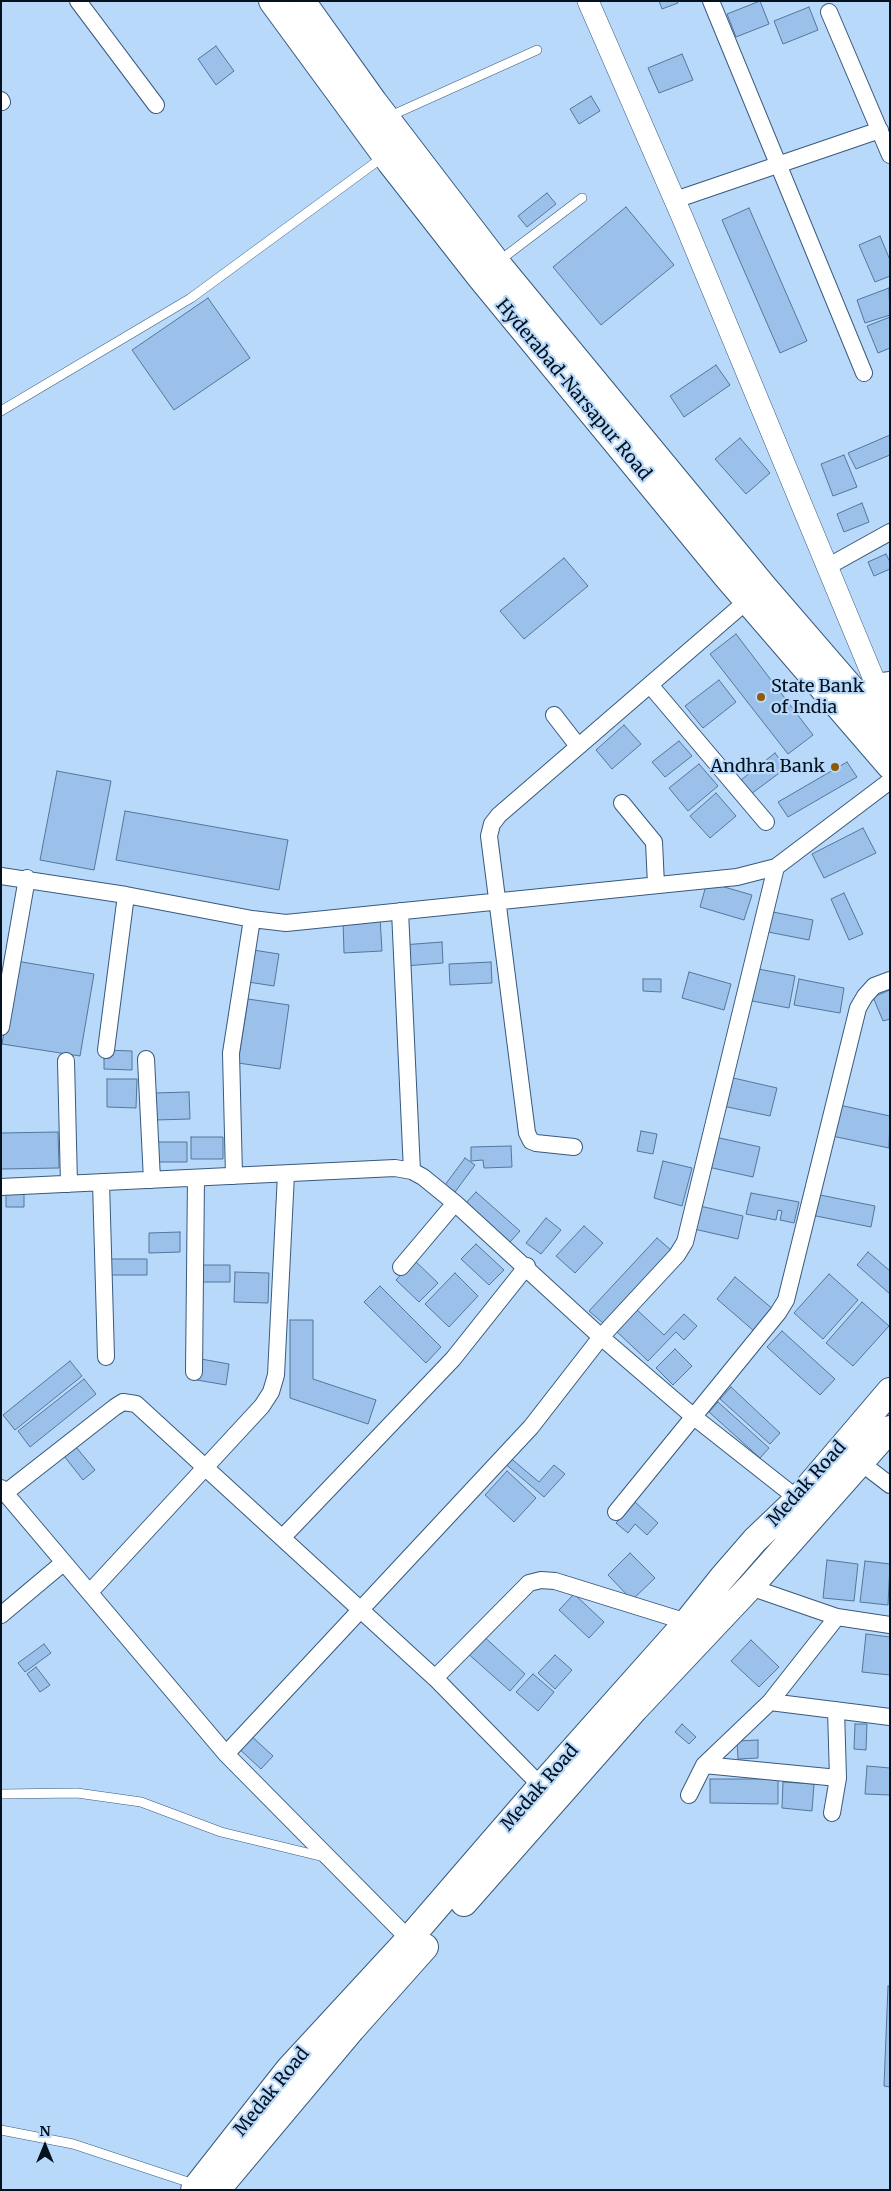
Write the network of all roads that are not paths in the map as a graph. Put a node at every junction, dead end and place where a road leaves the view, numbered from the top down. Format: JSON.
{"nodes":[{"id":1,"x":78,"y":1,"type":"edge"},
{"id":2,"x":272,"y":1,"type":"edge"},
{"id":3,"x":302,"y":1,"type":"edge"},
{"id":4,"x":588,"y":1,"type":"edge"},
{"id":5,"x":711,"y":1,"type":"edge"},
{"id":6,"x":829,"y":12,"type":"dead end"},
{"id":7,"x":537,"y":50,"type":"dead end"},
{"id":8,"x":156,"y":105,"type":"dead end"},
{"id":9,"x":386,"y":118,"type":"junction"},
{"id":10,"x":880,"y":130,"type":"junction"},
{"id":11,"x":385,"y":155,"type":"junction"},
{"id":12,"x":890,"y":155,"type":"edge"},
{"id":13,"x":778,"y":165,"type":"junction"},
{"id":14,"x":582,"y":198,"type":"dead end"},
{"id":15,"x":675,"y":200,"type":"junction"},
{"id":16,"x":497,"y":263,"type":"junction"},
{"id":17,"x":864,"y":373,"type":"dead end"},
{"id":18,"x":1,"y":411,"type":"edge"},
{"id":19,"x":890,"y":532,"type":"edge"},
{"id":20,"x":827,"y":567,"type":"junction"},
{"id":21,"x":748,"y":600,"type":"junction"},
{"id":22,"x":882,"y":681,"type":"edge"},
{"id":23,"x":650,"y":685,"type":"junction"},
{"id":24,"x":554,"y":714,"type":"dead end"},
{"id":25,"x":890,"y":718,"type":"edge"},
{"id":26,"x":890,"y":733,"type":"edge"},
{"id":27,"x":578,"y":746,"type":"junction"},
{"id":28,"x":890,"y":766,"type":"edge"},
{"id":29,"x":890,"y":781,"type":"edge"},
{"id":30,"x":622,"y":803,"type":"dead end"},
{"id":31,"x":766,"y":822,"type":"dead end"},
{"id":32,"x":776,"y":867,"type":"junction"},
{"id":33,"x":1,"y":876,"type":"edge"},
{"id":34,"x":28,"y":878,"type":"junction"},
{"id":35,"x":656,"y":885,"type":"junction"},
{"id":36,"x":126,"y":894,"type":"junction"},
{"id":37,"x":498,"y":900,"type":"junction"},
{"id":38,"x":400,"y":912,"type":"junction"},
{"id":39,"x":252,"y":919,"type":"junction"},
{"id":40,"x":890,"y":980,"type":"edge"},
{"id":41,"x":1,"y":1028,"type":"edge"},
{"id":42,"x":106,"y":1050,"type":"dead end"},
{"id":43,"x":146,"y":1059,"type":"dead end"},
{"id":44,"x":66,"y":1061,"type":"dead end"},
{"id":45,"x":574,"y":1147,"type":"dead end"},
{"id":46,"x":412,"y":1171,"type":"junction"},
{"id":47,"x":286,"y":1174,"type":"junction"},
{"id":48,"x":234,"y":1176,"type":"junction"},
{"id":49,"x":196,"y":1178,"type":"junction"},
{"id":50,"x":152,"y":1180,"type":"junction"},
{"id":51,"x":102,"y":1182,"type":"junction"},
{"id":52,"x":69,"y":1184,"type":"junction"},
{"id":53,"x":1,"y":1187,"type":"edge"},
{"id":54,"x":455,"y":1202,"type":"junction"},
{"id":55,"x":527,"y":1266,"type":"junction"},
{"id":56,"x":401,"y":1267,"type":"dead end"},
{"id":57,"x":601,"y":1337,"type":"junction"},
{"id":58,"x":106,"y":1357,"type":"dead end"},
{"id":59,"x":194,"y":1372,"type":"dead end"},
{"id":60,"x":890,"y":1391,"type":"edge"},
{"id":61,"x":694,"y":1417,"type":"junction"},
{"id":62,"x":890,"y":1429,"type":"edge"},
{"id":63,"x":860,"y":1462,"type":"junction"},
{"id":64,"x":204,"y":1467,"type":"junction"},
{"id":65,"x":890,"y":1485,"type":"edge"},
{"id":66,"x":3,"y":1490,"type":"edge"},
{"id":67,"x":798,"y":1499,"type":"junction"},
{"id":68,"x":616,"y":1512,"type":"dead end"},
{"id":69,"x":282,"y":1538,"type":"junction"},
{"id":70,"x":63,"y":1562,"type":"junction"},
{"id":71,"x":750,"y":1587,"type":"junction"},
{"id":72,"x":90,"y":1592,"type":"junction"},
{"id":73,"x":714,"y":1606,"type":"junction"},
{"id":74,"x":360,"y":1609,"type":"junction"},
{"id":75,"x":1,"y":1615,"type":"edge"},
{"id":76,"x":837,"y":1617,"type":"junction"},
{"id":77,"x":686,"y":1622,"type":"junction"},
{"id":78,"x":890,"y":1625,"type":"edge"},
{"id":79,"x":435,"y":1678,"type":"junction"},
{"id":80,"x":770,"y":1702,"type":"junction"},
{"id":81,"x":836,"y":1710,"type":"junction"},
{"id":82,"x":890,"y":1717,"type":"edge"},
{"id":83,"x":226,"y":1754,"type":"junction"},
{"id":84,"x":704,"y":1766,"type":"junction"},
{"id":85,"x":838,"y":1778,"type":"junction"},
{"id":86,"x":541,"y":1786,"type":"junction"},
{"id":87,"x":1,"y":1794,"type":"edge"},
{"id":88,"x":689,"y":1795,"type":"dead end"},
{"id":89,"x":832,"y":1813,"type":"dead end"},
{"id":90,"x":329,"y":1858,"type":"junction"},
{"id":91,"x":409,"y":1939,"type":"junction"},
{"id":92,"x":1,"y":2130,"type":"edge"},
{"id":93,"x":203,"y":2188,"type":"edge"}],
"edges":[{"from":1,"to":8,"type":"street"},
{"from":2,"to":11,"type":"main road","name":"Hyderabad-Narsapur Road"},
{"from":3,"to":9,"type":"main road","name":"Hyderabad-Narsapur Road"},
{"from":4,"to":15,"type":"street"},
{"from":5,"to":13,"type":"street"},
{"from":6,"to":10,"type":"street"},
{"from":7,"to":9,"type":"lane"},
{"from":9,"to":16,"type":"main road","name":"Hyderabad-Narsapur Road"},
{"from":10,"to":12,"type":"street"},
{"from":10,"to":13,"type":"street"},
{"from":11,"to":18,"type":"lane"},
{"from":11,"to":21,"type":"main road","name":"Hyderabad-Narsapur Road"},
{"from":13,"to":15,"type":"street"},
{"from":13,"to":17,"type":"street"},
{"from":14,"to":16,"type":"lane"},
{"from":15,"to":20,"type":"street"},
{"from":16,"to":26,"type":"main road","name":"Hyderabad-Narsapur Road"},
{"from":19,"to":20,"type":"street"},
{"from":20,"to":22,"type":"street"},
{"from":21,"to":23,"type":"street"},
{"from":21,"to":28,"type":"main road","name":"Hyderabad-Narsapur Road"},
{"from":22,"to":25,"type":"street"},
{"from":23,"to":27,"type":"street"},
{"from":23,"to":31,"type":"street"},
{"from":24,"to":27,"type":"street"},
{"from":27,"to":37,"type":"street"},
{"from":29,"to":32,"type":"street"},
{"from":30,"to":35,"type":"street"},
{"from":32,"to":35,"type":"street"},
{"from":32,"to":57,"type":"street"},
{"from":33,"to":34,"type":"street"},
{"from":34,"to":36,"type":"street"},
{"from":34,"to":41,"type":"street"},
{"from":35,"to":37,"type":"street"},
{"from":36,"to":39,"type":"street"},
{"from":36,"to":42,"type":"street"},
{"from":37,"to":38,"type":"street"},
{"from":37,"to":45,"type":"street"},
{"from":38,"to":39,"type":"street"},
{"from":38,"to":46,"type":"street"},
{"from":39,"to":48,"type":"street"},
{"from":40,"to":61,"type":"street"},
{"from":43,"to":50,"type":"street"},
{"from":44,"to":52,"type":"street"},
{"from":46,"to":47,"type":"street"},
{"from":46,"to":54,"type":"street"},
{"from":47,"to":48,"type":"street"},
{"from":47,"to":64,"type":"street"},
{"from":48,"to":49,"type":"street"},
{"from":49,"to":50,"type":"street"},
{"from":49,"to":59,"type":"street"},
{"from":50,"to":51,"type":"street"},
{"from":51,"to":52,"type":"street"},
{"from":51,"to":58,"type":"street"},
{"from":52,"to":53,"type":"street"},
{"from":54,"to":55,"type":"street"},
{"from":54,"to":56,"type":"street"},
{"from":55,"to":57,"type":"street"},
{"from":55,"to":69,"type":"street"},
{"from":57,"to":61,"type":"street"},
{"from":57,"to":74,"type":"street"},
{"from":60,"to":67,"type":"main road","name":"Medak Road"},
{"from":61,"to":67,"type":"street"},
{"from":61,"to":68,"type":"street"},
{"from":62,"to":63,"type":"main road"},
{"from":63,"to":65,"type":"street"},
{"from":63,"to":71,"type":"main road"},
{"from":64,"to":66,"type":"street"},
{"from":64,"to":69,"type":"street"},
{"from":64,"to":72,"type":"street"},
{"from":66,"to":70,"type":"street"},
{"from":67,"to":73,"type":"main road","name":"Medak Road"},
{"from":69,"to":74,"type":"street"},
{"from":70,"to":72,"type":"street"},
{"from":70,"to":75,"type":"street"},
{"from":71,"to":73,"type":"main road"},
{"from":71,"to":76,"type":"street"},
{"from":72,"to":83,"type":"street"},
{"from":73,"to":77,"type":"main road","name":"Medak Road"},
{"from":73,"to":93,"type":"main road"},
{"from":74,"to":79,"type":"street"},
{"from":74,"to":83,"type":"street"},
{"from":76,"to":78,"type":"street"},
{"from":76,"to":80,"type":"street"},
{"from":77,"to":79,"type":"street"},
{"from":77,"to":86,"type":"main road","name":"Medak Road"},
{"from":79,"to":86,"type":"street"},
{"from":80,"to":81,"type":"street"},
{"from":80,"to":84,"type":"street"},
{"from":81,"to":82,"type":"street"},
{"from":81,"to":85,"type":"street"},
{"from":83,"to":90,"type":"street"},
{"from":84,"to":85,"type":"street"},
{"from":84,"to":88,"type":"street"},
{"from":85,"to":89,"type":"street"},
{"from":86,"to":91,"type":"main road","name":"Medak Road"},
{"from":87,"to":90,"type":"lane"},
{"from":90,"to":91,"type":"street"},
{"from":91,"to":93,"type":"main road","name":"Medak Road"},
{"from":92,"to":93,"type":"lane"}]}
